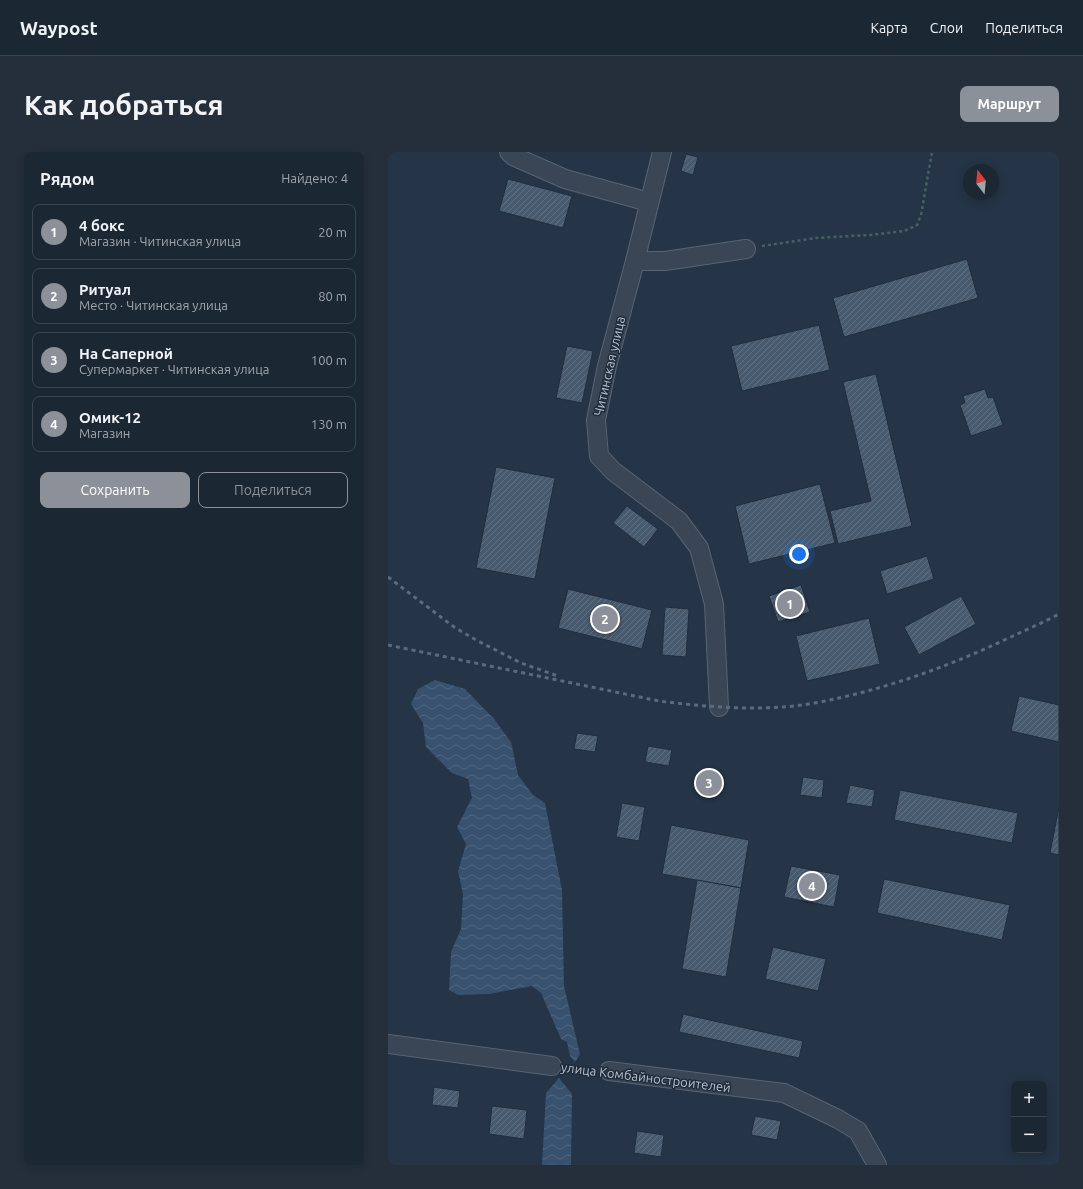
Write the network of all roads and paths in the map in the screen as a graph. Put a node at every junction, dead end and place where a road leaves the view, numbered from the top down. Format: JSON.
{"nodes":[{"id":1,"x":509,"y":152,"type":"edge"},
{"id":2,"x":662,"y":152,"type":"edge"},
{"id":3,"x":932,"y":152,"type":"edge"},
{"id":4,"x":649,"y":202,"type":"junction"},
{"id":5,"x":746,"y":249,"type":"joint"},
{"id":6,"x":635,"y":261,"type":"junction"},
{"id":7,"x":719,"y":707,"type":"dead end"},
{"id":8,"x":388,"y":1044,"type":"edge"},
{"id":9,"x":552,"y":1066,"type":"joint"},
{"id":10,"x":609,"y":1071,"type":"joint"},
{"id":11,"x":877,"y":1165,"type":"edge"}],
"edges":[{"from":1,"to":4,"type":"street"},
{"from":2,"to":4,"type":"street","name":"Читинская улица"},
{"from":3,"to":5,"type":"path"},
{"from":4,"to":6,"type":"street","name":"Читинская улица"},
{"from":5,"to":6,"type":"street"},
{"from":6,"to":7,"type":"street","name":"Читинская улица"},
{"from":8,"to":9,"type":"street","name":"улица Комбайностроителей"},
{"from":9,"to":10,"type":"path","name":"улица Комбайностроителей"},
{"from":10,"to":11,"type":"street","name":"улица Комбайностроителей"}]}
